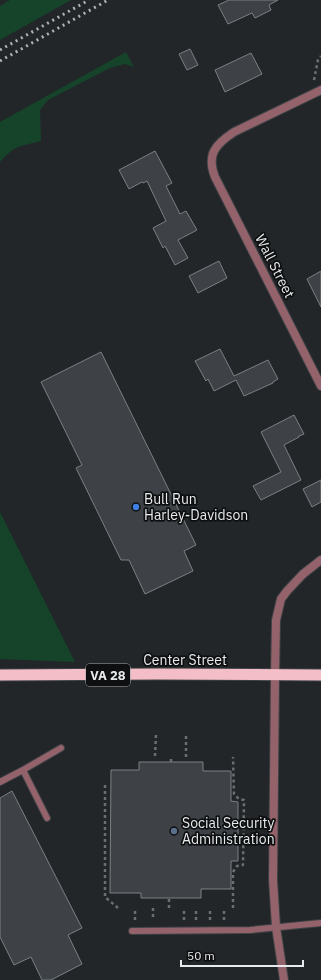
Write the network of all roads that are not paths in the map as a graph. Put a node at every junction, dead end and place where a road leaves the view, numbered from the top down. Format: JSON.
{"nodes":[{"id":1,"x":321,"y":90,"type":"edge"},
{"id":2,"x":321,"y":386,"type":"edge"},
{"id":3,"x":321,"y":560,"type":"edge"},
{"id":4,"x":0,"y":675,"type":"edge"},
{"id":5,"x":274,"y":675,"type":"junction"},
{"id":6,"x":321,"y":675,"type":"edge"},
{"id":7,"x":61,"y":748,"type":"dead end"},
{"id":8,"x":23,"y":770,"type":"junction"},
{"id":9,"x":0,"y":782,"type":"edge"},
{"id":10,"x":47,"y":818,"type":"dead end"},
{"id":11,"x":321,"y":923,"type":"edge"},
{"id":12,"x":276,"y":927,"type":"junction"},
{"id":13,"x":132,"y":931,"type":"dead end"},
{"id":14,"x":284,"y":980,"type":"edge"}],
"edges":[{"from":1,"to":2,"type":"street","name":"Wall Street"},
{"from":3,"to":5,"type":"street"},
{"from":4,"to":5,"type":"highway","name":"Center Street","number":"VA 28"},
{"from":5,"to":6,"type":"highway","name":"Center Street","number":"VA 28"},
{"from":5,"to":12,"type":"street"},
{"from":7,"to":8,"type":"lane"},
{"from":8,"to":9,"type":"lane"},
{"from":8,"to":10,"type":"lane"},
{"from":11,"to":12,"type":"lane"},
{"from":12,"to":13,"type":"lane"},
{"from":12,"to":14,"type":"street"}]}
